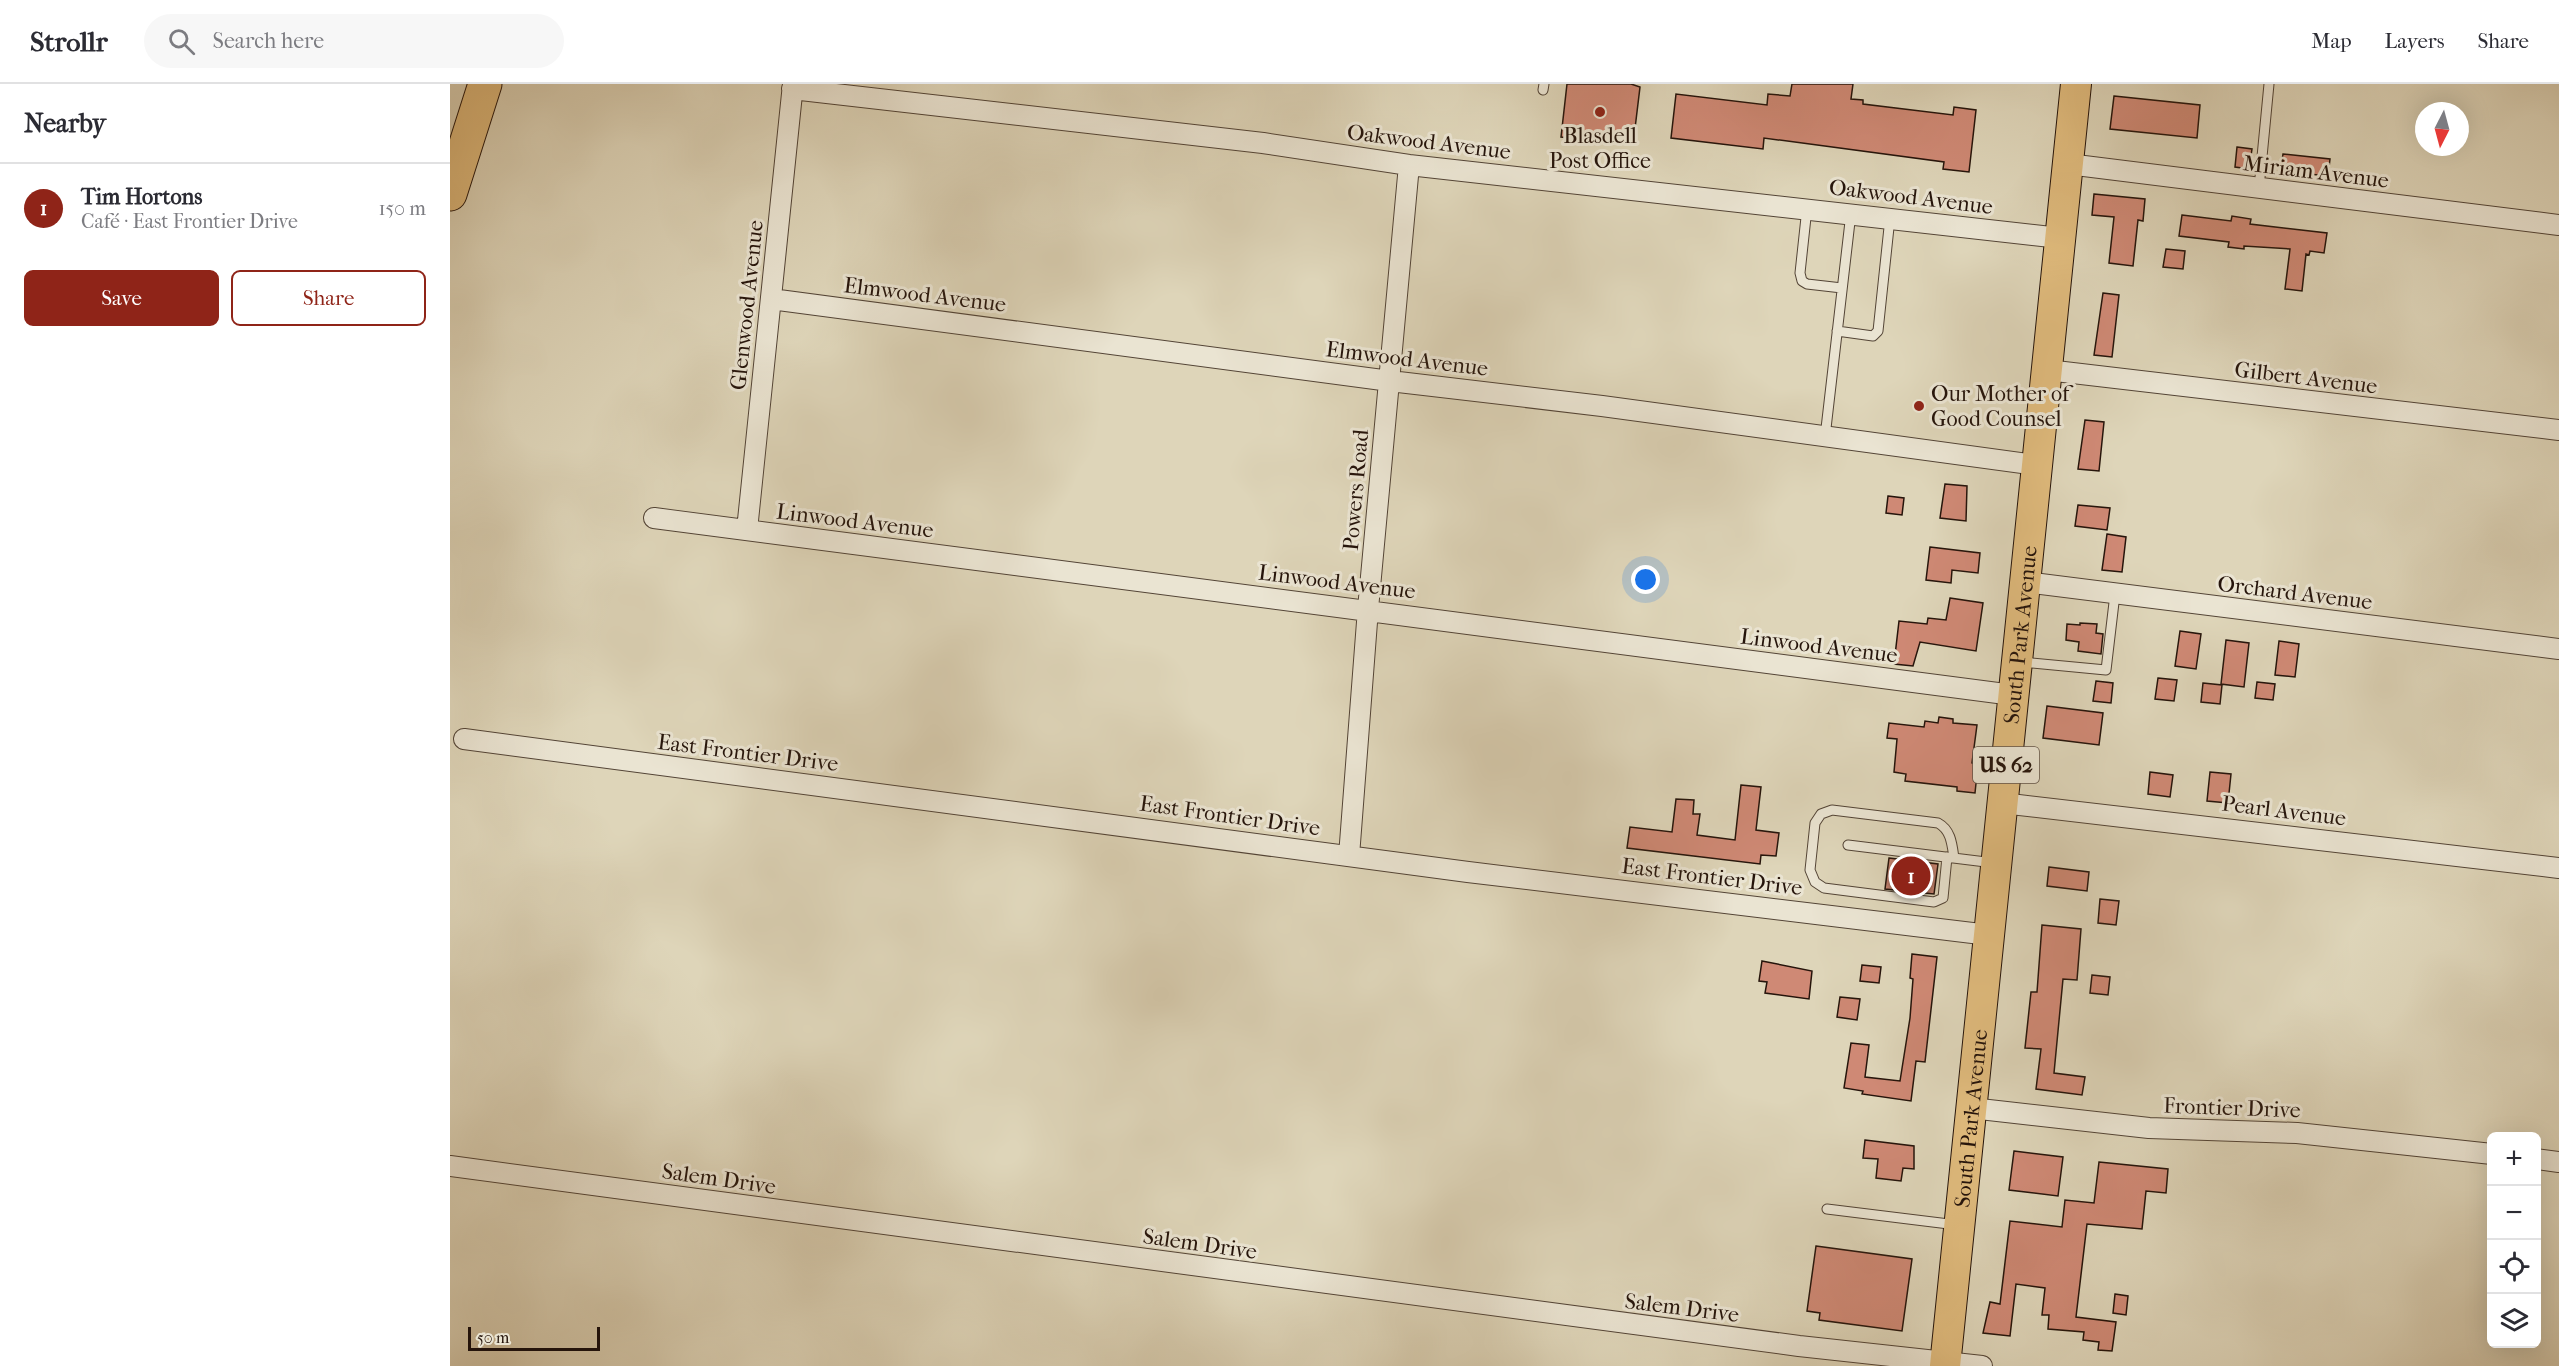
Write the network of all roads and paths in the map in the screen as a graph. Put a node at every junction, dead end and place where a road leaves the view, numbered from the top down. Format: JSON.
{"nodes":[{"id":1,"x":484,"y":84,"type":"edge"},
{"id":2,"x":2076,"y":84,"type":"edge"},
{"id":3,"x":2269,"y":84,"type":"edge"},
{"id":4,"x":792,"y":86,"type":"edge"},
{"id":5,"x":2068,"y":164,"type":"junction"},
{"id":6,"x":1409,"y":165,"type":"junction"},
{"id":7,"x":2259,"y":188,"type":"junction"},
{"id":8,"x":450,"y":194,"type":"edge"},
{"id":9,"x":1807,"y":208,"type":"junction"},
{"id":10,"x":1851,"y":213,"type":"junction"},
{"id":11,"x":1890,"y":218,"type":"junction"},
{"id":12,"x":2559,"y":225,"type":"edge"},
{"id":13,"x":2060,"y":238,"type":"junction"},
{"id":14,"x":1842,"y":288,"type":"junction"},
{"id":15,"x":771,"y":299,"type":"junction"},
{"id":16,"x":1837,"y":331,"type":"junction"},
{"id":17,"x":2047,"y":370,"type":"junction"},
{"id":18,"x":1390,"y":381,"type":"junction"},
{"id":19,"x":2559,"y":430,"type":"edge"},
{"id":20,"x":1824,"y":437,"type":"junction"},
{"id":21,"x":2036,"y":465,"type":"junction"},
{"id":22,"x":654,"y":518,"type":"dead end"},
{"id":23,"x":747,"y":530,"type":"junction"},
{"id":24,"x":2025,"y":582,"type":"junction"},
{"id":25,"x":2115,"y":594,"type":"junction"},
{"id":26,"x":1368,"y":609,"type":"junction"},
{"id":27,"x":2559,"y":649,"type":"edge"},
{"id":28,"x":2017,"y":662,"type":"junction"},
{"id":29,"x":2013,"y":695,"type":"junction"},
{"id":30,"x":464,"y":739,"type":"dead end"},
{"id":31,"x":2002,"y":803,"type":"junction"},
{"id":32,"x":1848,"y":845,"type":"dead end"},
{"id":33,"x":1349,"y":856,"type":"junction"},
{"id":34,"x":1951,"y":857,"type":"junction"},
{"id":35,"x":1996,"y":863,"type":"junction"},
{"id":36,"x":2559,"y":868,"type":"edge"},
{"id":37,"x":1989,"y":935,"type":"junction"},
{"id":38,"x":1971,"y":1108,"type":"junction"},
{"id":39,"x":2487,"y":1153,"type":"edge"},
{"id":40,"x":2541,"y":1160,"type":"edge"},
{"id":41,"x":2559,"y":1162,"type":"edge"},
{"id":42,"x":450,"y":1166,"type":"edge"},
{"id":43,"x":1827,"y":1209,"type":"dead end"},
{"id":44,"x":1959,"y":1225,"type":"junction"},
{"id":45,"x":1945,"y":1364,"type":"edge"},
{"id":46,"x":1982,"y":1366,"type":"edge"}],
"edges":[{"from":1,"to":8,"type":"highway"},
{"from":2,"to":5,"type":"main road","name":"South Park Avenue","number":"US 62"},
{"from":3,"to":7,"type":"lane"},
{"from":4,"to":6,"type":"street","name":"Oakwood Avenue"},
{"from":4,"to":15,"type":"street","name":"Glenwood Avenue"},
{"from":5,"to":7,"type":"street","name":"Miriam Avenue"},
{"from":5,"to":13,"type":"main road","name":"South Park Avenue","number":"US 62"},
{"from":6,"to":9,"type":"street","name":"Oakwood Avenue"},
{"from":6,"to":18,"type":"street","name":"Powers Road"},
{"from":7,"to":12,"type":"street","name":"Miriam Avenue"},
{"from":9,"to":10,"type":"street","name":"Oakwood Avenue"},
{"from":9,"to":14,"type":"lane"},
{"from":10,"to":11,"type":"street","name":"Oakwood Avenue"},
{"from":10,"to":14,"type":"lane"},
{"from":11,"to":13,"type":"street","name":"Oakwood Avenue"},
{"from":11,"to":16,"type":"lane"},
{"from":13,"to":17,"type":"main road","name":"South Park Avenue","number":"US 62"},
{"from":14,"to":16,"type":"lane"},
{"from":15,"to":18,"type":"street","name":"Elmwood Avenue"},
{"from":15,"to":23,"type":"street","name":"Glenwood Avenue"},
{"from":16,"to":20,"type":"lane"},
{"from":17,"to":19,"type":"street","name":"Gilbert Avenue"},
{"from":17,"to":21,"type":"main road","name":"South Park Avenue","number":"US 62"},
{"from":18,"to":20,"type":"street","name":"Elmwood Avenue"},
{"from":18,"to":26,"type":"street","name":"Powers Road"},
{"from":20,"to":21,"type":"street","name":"Elmwood Avenue"},
{"from":21,"to":24,"type":"main road","name":"South Park Avenue","number":"US 62"},
{"from":22,"to":23,"type":"street","name":"Linwood Avenue"},
{"from":23,"to":26,"type":"street","name":"Linwood Avenue"},
{"from":24,"to":25,"type":"street","name":"Orchard Avenue"},
{"from":24,"to":28,"type":"main road","name":"South Park Avenue","number":"US 62"},
{"from":25,"to":27,"type":"street","name":"Orchard Avenue"},
{"from":25,"to":28,"type":"lane"},
{"from":26,"to":29,"type":"street","name":"Linwood Avenue"},
{"from":26,"to":33,"type":"street","name":"Powers Road"},
{"from":28,"to":29,"type":"main road","name":"South Park Avenue","number":"US 62"},
{"from":29,"to":31,"type":"main road","name":"South Park Avenue","number":"US 62"},
{"from":30,"to":33,"type":"street","name":"East Frontier Drive"},
{"from":31,"to":35,"type":"main road","name":"South Park Avenue","number":"US 62"},
{"from":31,"to":36,"type":"street","name":"Pearl Avenue"},
{"from":32,"to":34,"type":"lane"},
{"from":33,"to":37,"type":"street","name":"East Frontier Drive"},
{"from":34,"to":34,"type":"lane"},
{"from":34,"to":35,"type":"lane"},
{"from":35,"to":37,"type":"main road","name":"South Park Avenue","number":"US 62"},
{"from":37,"to":38,"type":"main road","name":"South Park Avenue","number":"US 62"},
{"from":38,"to":39,"type":"street","name":"Frontier Drive"},
{"from":38,"to":44,"type":"main road","name":"South Park Avenue","number":"US 62"},
{"from":40,"to":41,"type":"street"},
{"from":42,"to":45,"type":"street","name":"Salem Drive"},
{"from":43,"to":44,"type":"lane"},
{"from":44,"to":45,"type":"main road","name":"South Park Avenue","number":"US 62"},
{"from":45,"to":46,"type":"street","name":"Salem Drive"}]}
